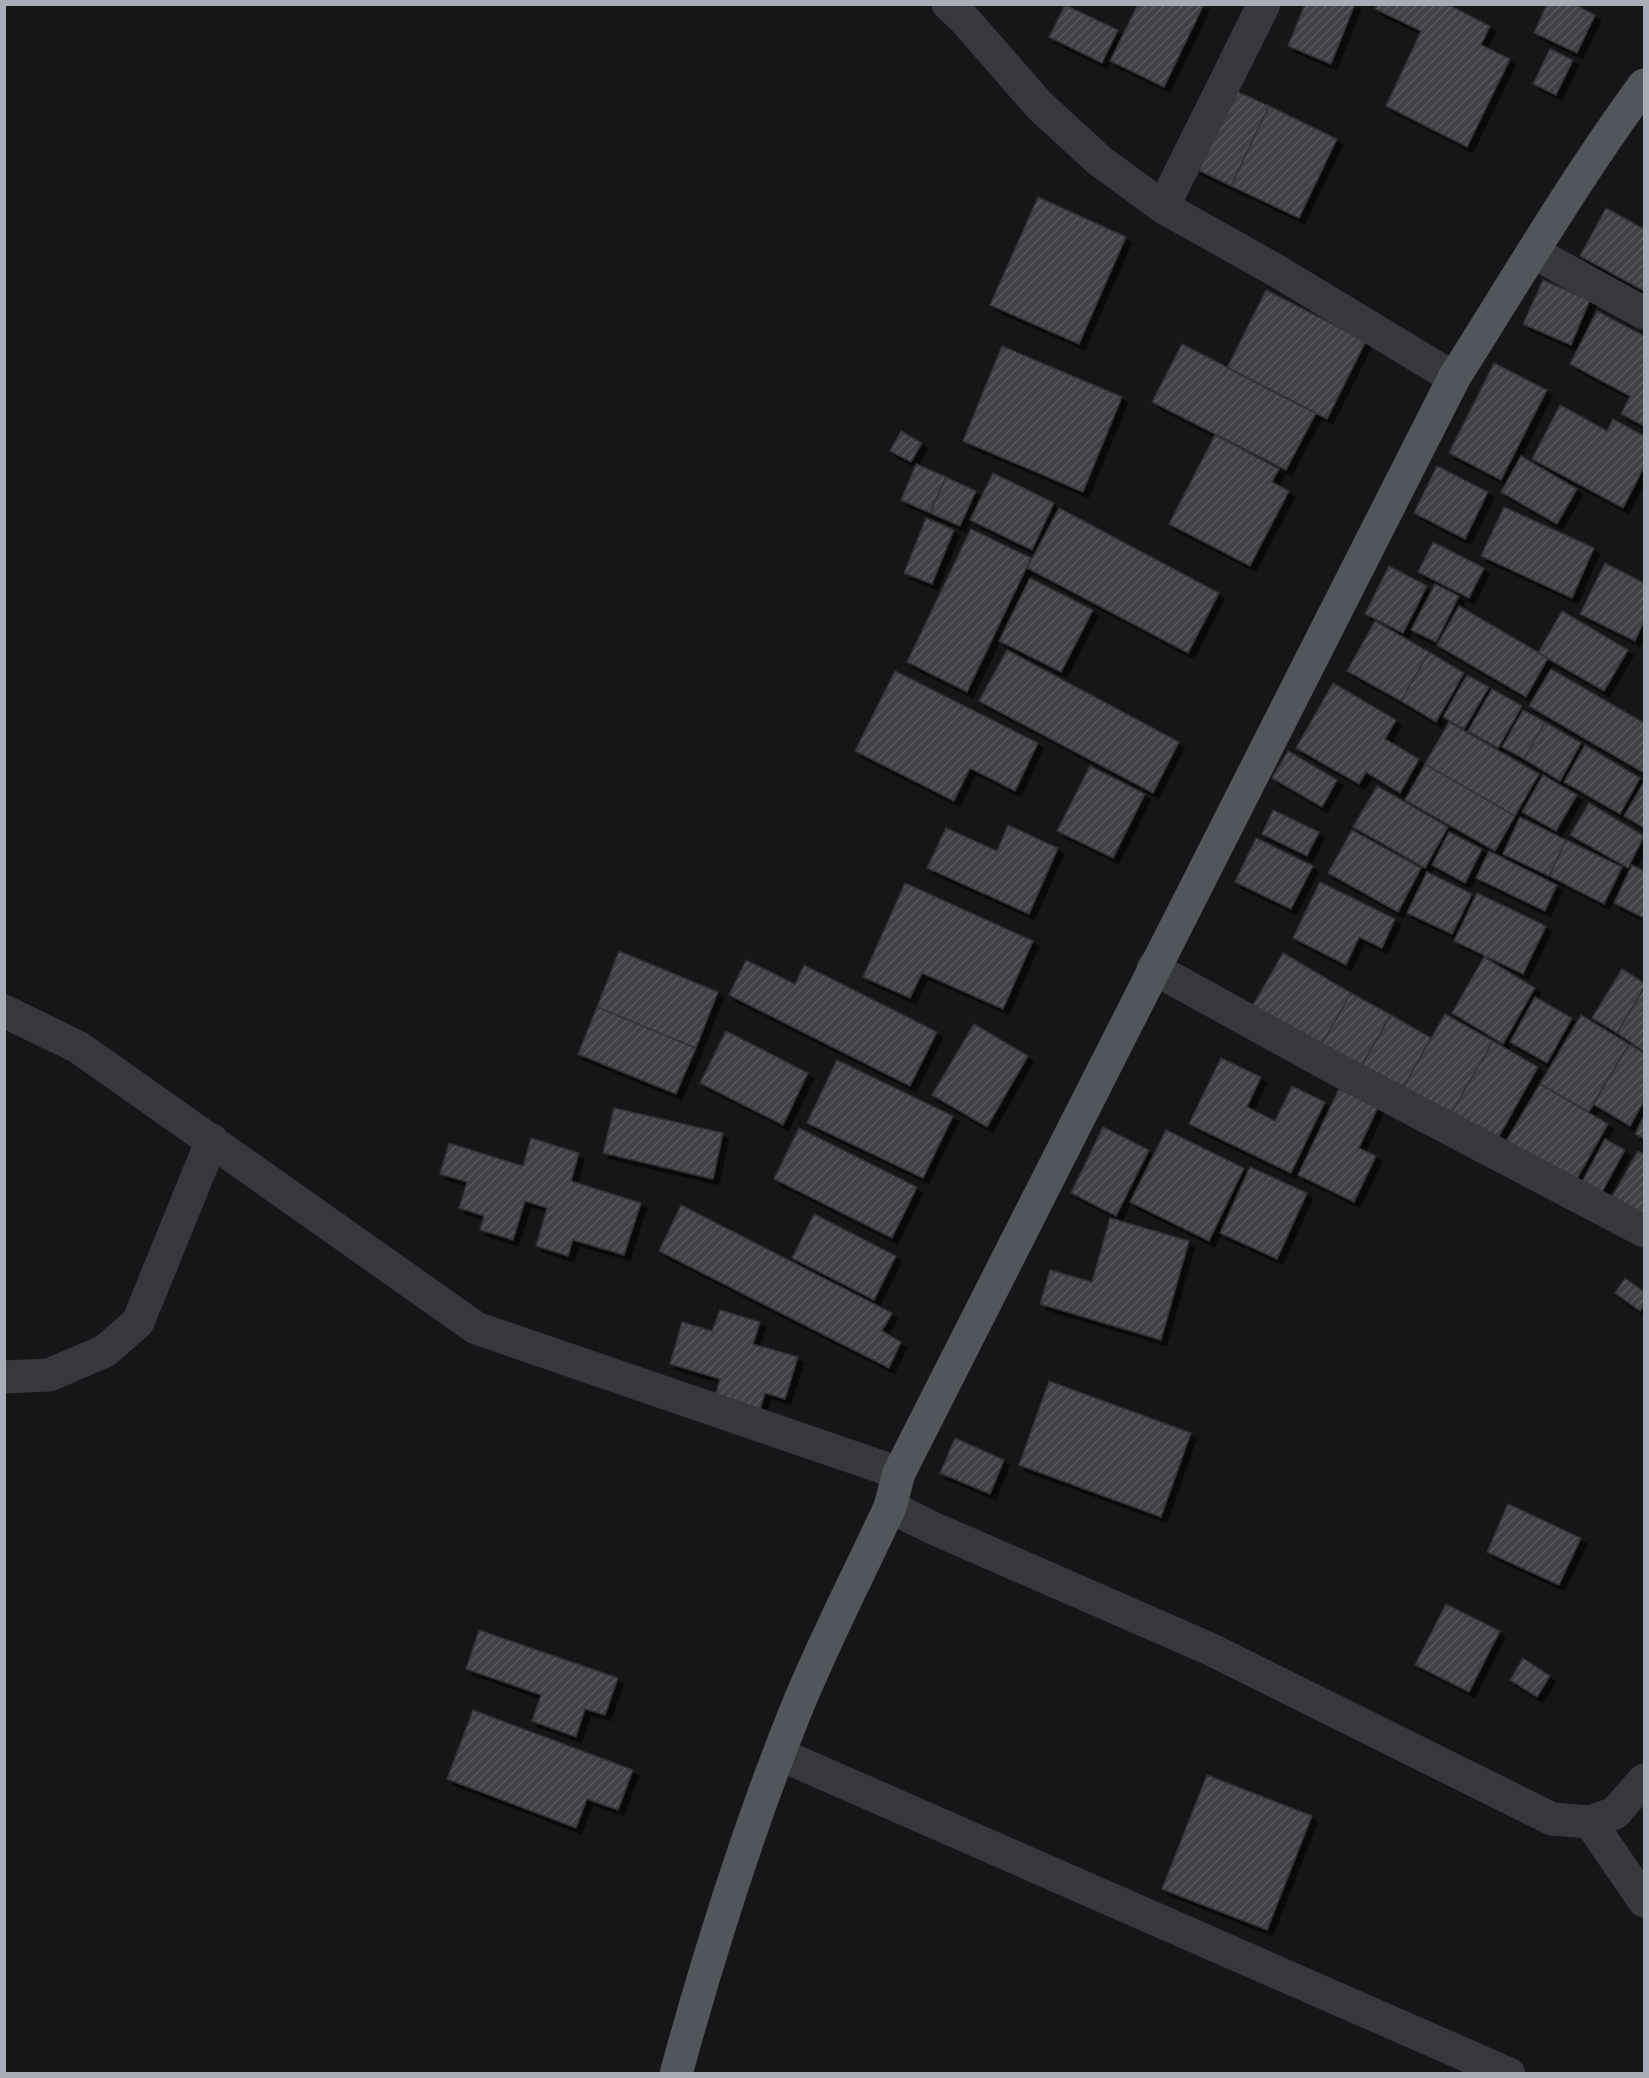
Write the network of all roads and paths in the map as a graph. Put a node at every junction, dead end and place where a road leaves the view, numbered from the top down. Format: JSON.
{"nodes":[{"id":1,"x":948,"y":4,"type":"edge"},
{"id":2,"x":1264,"y":4,"type":"edge"},
{"id":3,"x":1644,"y":85,"type":"edge"},
{"id":4,"x":1163,"y":207,"type":"junction"},
{"id":5,"x":1533,"y":252,"type":"junction"},
{"id":6,"x":1644,"y":313,"type":"edge"},
{"id":7,"x":1455,"y":378,"type":"junction"},
{"id":8,"x":1153,"y":968,"type":"junction"},
{"id":9,"x":4,"y":1011,"type":"edge"},
{"id":10,"x":212,"y":1140,"type":"junction"},
{"id":11,"x":1644,"y":1232,"type":"edge"},
{"id":12,"x":4,"y":1377,"type":"edge"},
{"id":13,"x":899,"y":1473,"type":"junction"},
{"id":14,"x":890,"y":1506,"type":"junction"},
{"id":15,"x":779,"y":1754,"type":"junction"},
{"id":16,"x":1644,"y":1780,"type":"edge"},
{"id":17,"x":1590,"y":1822,"type":"junction"},
{"id":18,"x":1644,"y":1900,"type":"edge"},
{"id":19,"x":676,"y":2073,"type":"edge"},
{"id":20,"x":1509,"y":2073,"type":"edge"}],
"edges":[{"from":1,"to":4,"type":"street"},
{"from":2,"to":4,"type":"street"},
{"from":3,"to":5,"type":"main road"},
{"from":4,"to":7,"type":"street"},
{"from":5,"to":6,"type":"street"},
{"from":5,"to":7,"type":"main road"},
{"from":7,"to":8,"type":"main road"},
{"from":8,"to":11,"type":"street"},
{"from":8,"to":13,"type":"main road"},
{"from":9,"to":10,"type":"street"},
{"from":10,"to":12,"type":"street"},
{"from":10,"to":13,"type":"street"},
{"from":13,"to":14,"type":"main road"},
{"from":14,"to":15,"type":"main road"},
{"from":14,"to":17,"type":"street"},
{"from":15,"to":19,"type":"main road"},
{"from":15,"to":20,"type":"street"},
{"from":16,"to":17,"type":"street"},
{"from":17,"to":18,"type":"street"}]}
